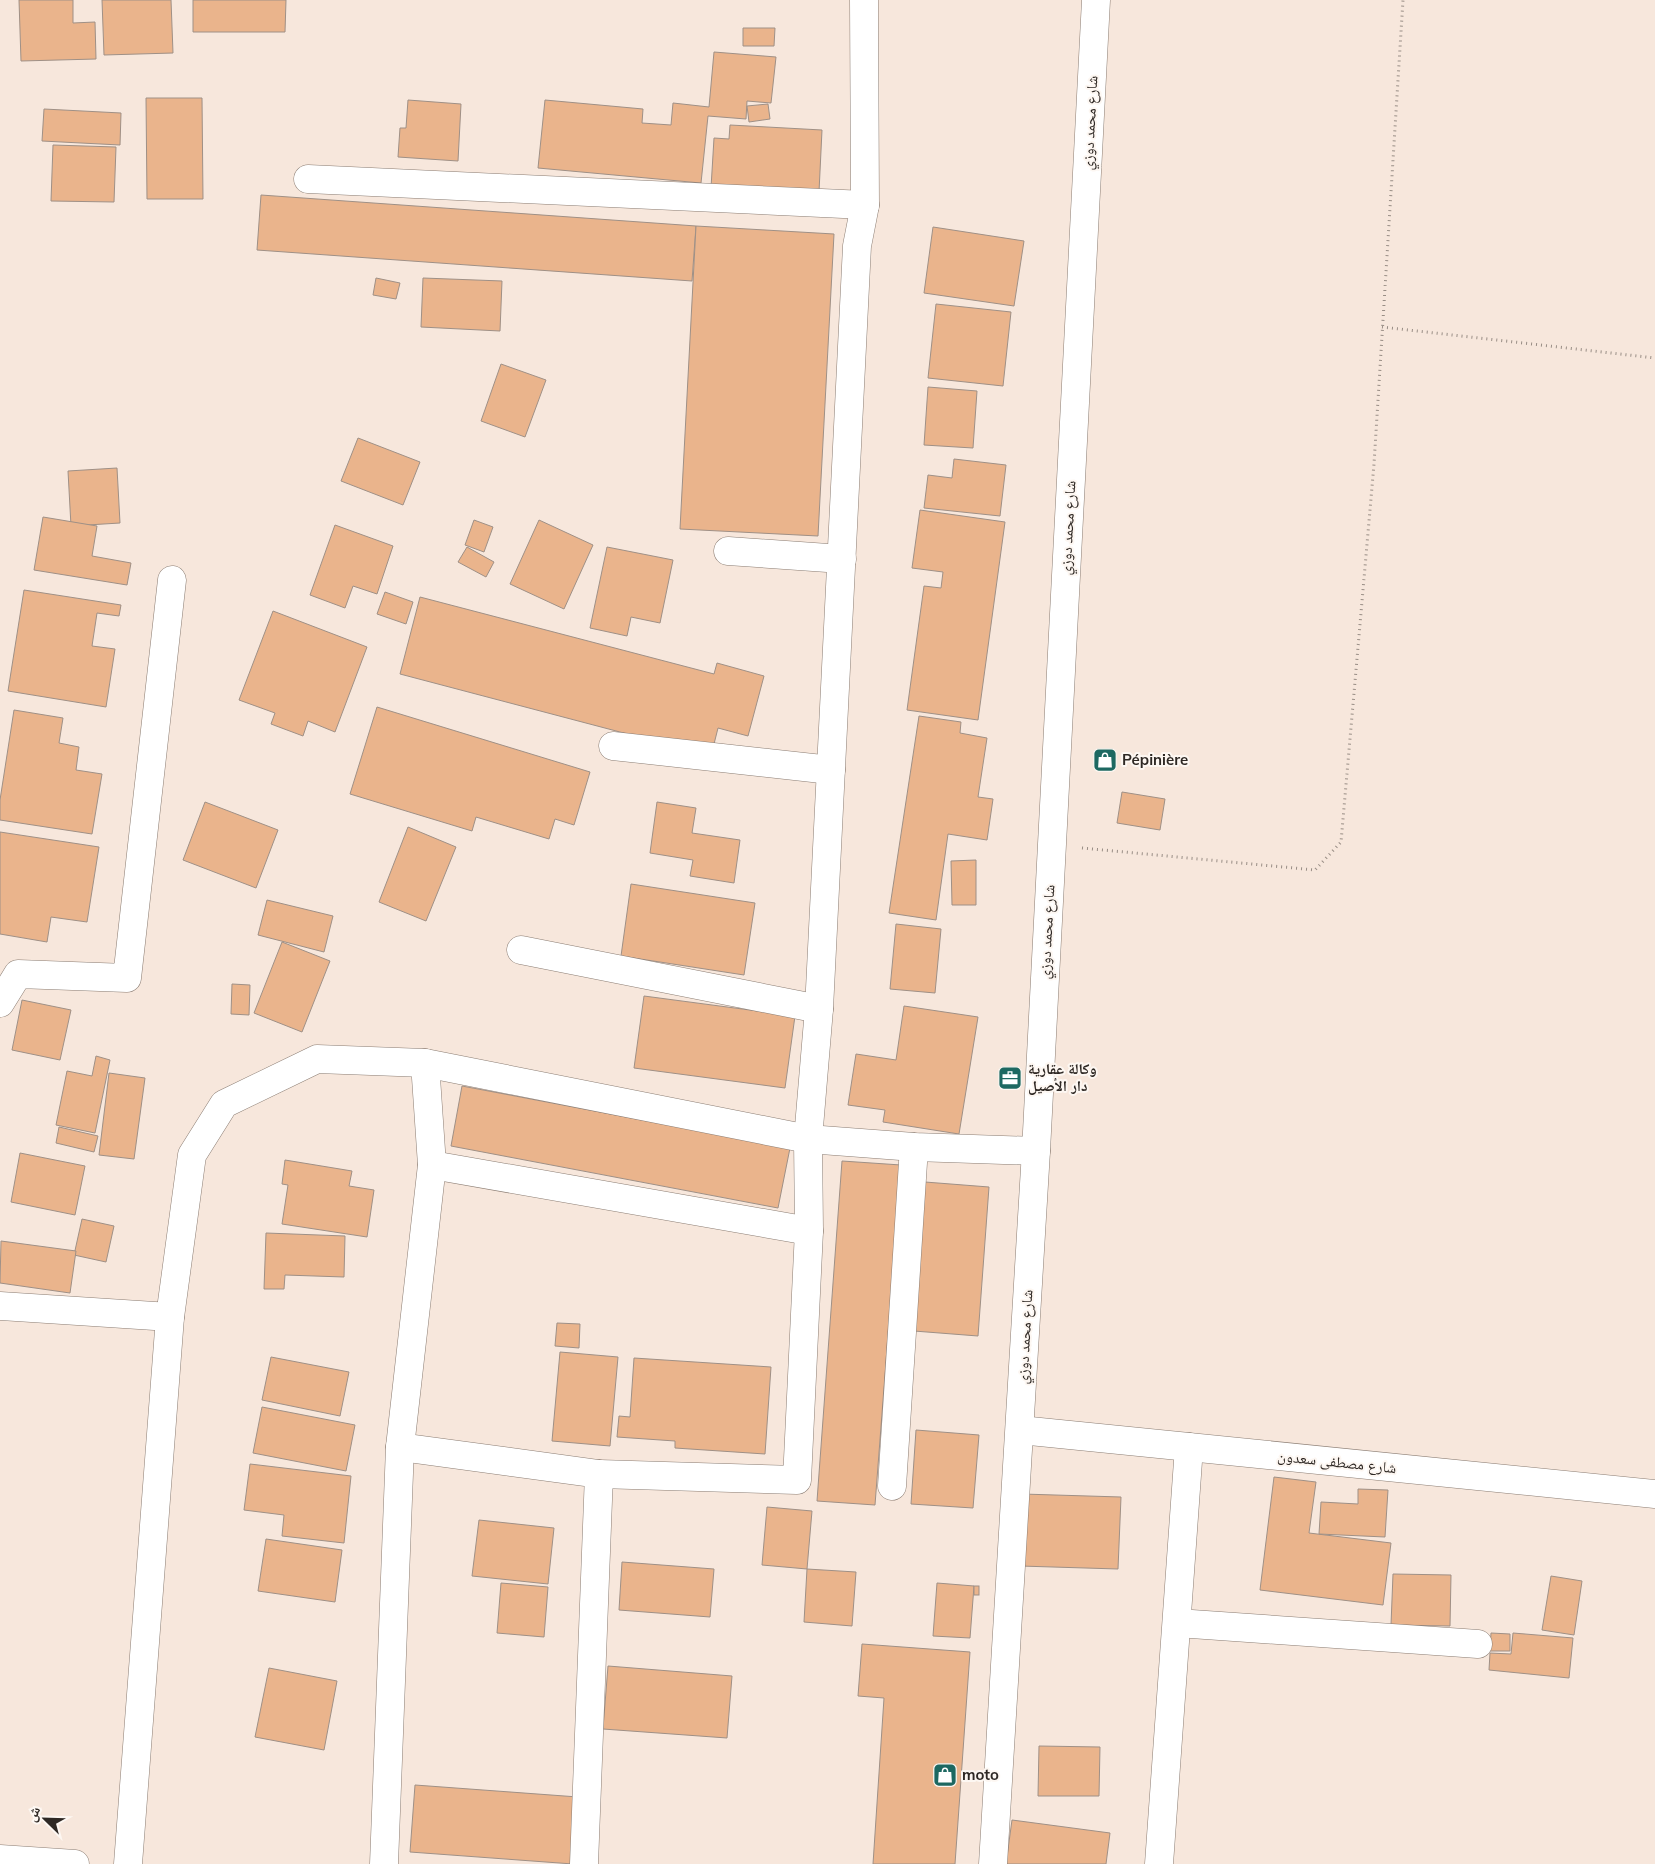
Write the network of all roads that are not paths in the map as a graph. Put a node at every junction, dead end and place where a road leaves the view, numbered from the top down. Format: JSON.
{"nodes":[{"id":1,"x":864,"y":0,"type":"edge"},
{"id":2,"x":1096,"y":0,"type":"edge"},
{"id":3,"x":308,"y":179,"type":"dead end"},
{"id":4,"x":865,"y":205,"type":"junction"},
{"id":5,"x":728,"y":551,"type":"dead end"},
{"id":6,"x":842,"y":559,"type":"junction"},
{"id":7,"x":172,"y":580,"type":"dead end"},
{"id":8,"x":613,"y":746,"type":"dead end"},
{"id":9,"x":831,"y":770,"type":"junction"},
{"id":10,"x":521,"y":950,"type":"dead end"},
{"id":11,"x":0,"y":1003,"type":"edge"},
{"id":12,"x":819,"y":1009,"type":"junction"},
{"id":13,"x":425,"y":1063,"type":"junction"},
{"id":14,"x":808,"y":1139,"type":"junction"},
{"id":15,"x":914,"y":1146,"type":"junction"},
{"id":16,"x":1036,"y":1151,"type":"junction"},
{"id":17,"x":432,"y":1166,"type":"junction"},
{"id":18,"x":809,"y":1231,"type":"junction"},
{"id":19,"x":0,"y":1306,"type":"edge"},
{"id":20,"x":170,"y":1317,"type":"junction"},
{"id":21,"x":1020,"y":1430,"type":"junction"},
{"id":22,"x":400,"y":1447,"type":"junction"},
{"id":23,"x":1189,"y":1447,"type":"junction"},
{"id":24,"x":599,"y":1474,"type":"junction"},
{"id":25,"x":892,"y":1486,"type":"dead end"},
{"id":26,"x":1655,"y":1494,"type":"edge"},
{"id":27,"x":1177,"y":1623,"type":"junction"},
{"id":28,"x":1478,"y":1644,"type":"dead end"},
{"id":29,"x":0,"y":1859,"type":"edge"},
{"id":30,"x":75,"y":1864,"type":"edge"},
{"id":31,"x":128,"y":1864,"type":"edge"},
{"id":32,"x":384,"y":1864,"type":"edge"},
{"id":33,"x":584,"y":1864,"type":"edge"},
{"id":34,"x":993,"y":1864,"type":"edge"},
{"id":35,"x":1159,"y":1864,"type":"edge"}],
"edges":[{"from":1,"to":4,"type":"street"},
{"from":2,"to":16,"type":"street","name":"شارع محمد دوزي"},
{"from":3,"to":4,"type":"street"},
{"from":4,"to":6,"type":"street"},
{"from":5,"to":6,"type":"street"},
{"from":6,"to":9,"type":"street"},
{"from":7,"to":11,"type":"street"},
{"from":8,"to":9,"type":"street"},
{"from":9,"to":12,"type":"street"},
{"from":10,"to":12,"type":"street"},
{"from":12,"to":14,"type":"street"},
{"from":13,"to":14,"type":"street"},
{"from":13,"to":17,"type":"street"},
{"from":13,"to":20,"type":"street"},
{"from":14,"to":15,"type":"street"},
{"from":14,"to":18,"type":"street"},
{"from":15,"to":16,"type":"street"},
{"from":15,"to":25,"type":"street"},
{"from":16,"to":21,"type":"street","name":"شارع محمد دوزي"},
{"from":17,"to":18,"type":"street"},
{"from":17,"to":22,"type":"street"},
{"from":18,"to":24,"type":"street"},
{"from":19,"to":20,"type":"street"},
{"from":20,"to":31,"type":"street"},
{"from":21,"to":23,"type":"street","name":"شارع مصطفى سعدون"},
{"from":21,"to":34,"type":"street","name":"شارع محمد دوزي"},
{"from":22,"to":24,"type":"street"},
{"from":22,"to":32,"type":"street"},
{"from":23,"to":26,"type":"street","name":"شارع مصطفى سعدون"},
{"from":23,"to":27,"type":"street"},
{"from":24,"to":33,"type":"street"},
{"from":27,"to":28,"type":"street"},
{"from":27,"to":35,"type":"street"},
{"from":29,"to":30,"type":"street"}]}
